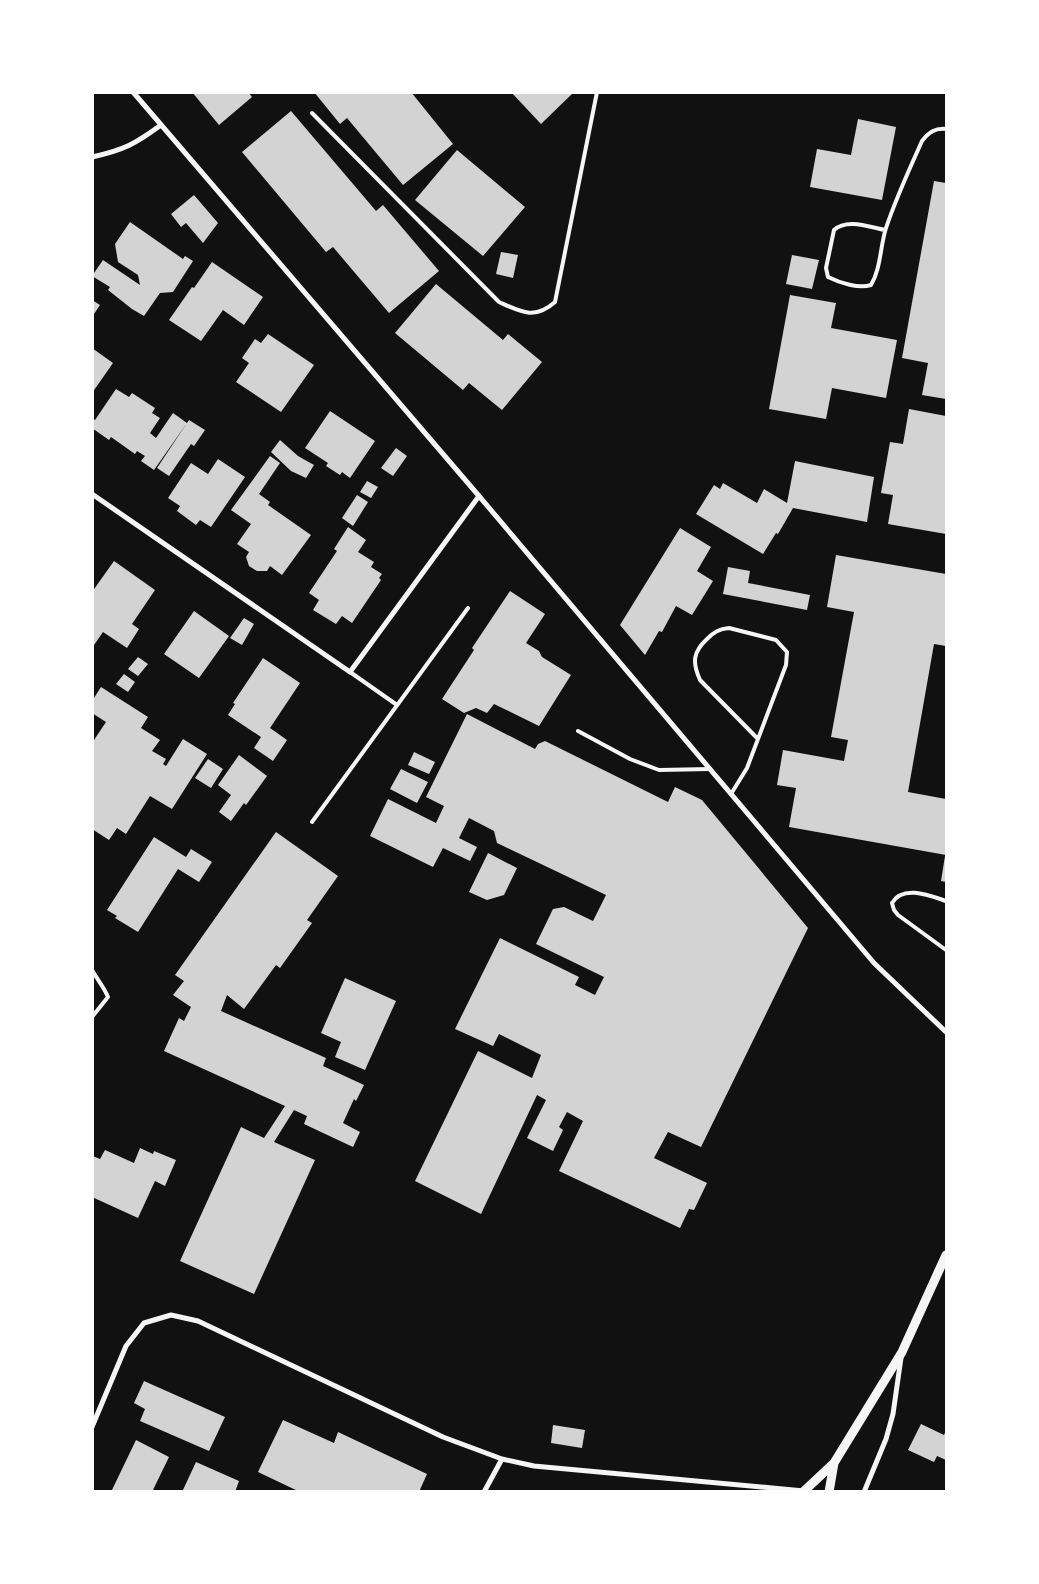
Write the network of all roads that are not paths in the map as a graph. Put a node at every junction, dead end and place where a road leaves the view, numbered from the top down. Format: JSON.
{"nodes":[{"id":1,"x":133,"y":92,"type":"edge"},
{"id":2,"x":597,"y":92,"type":"edge"},
{"id":3,"x":312,"y":113,"type":"dead end"},
{"id":4,"x":161,"y":126,"type":"junction"},
{"id":5,"x":946,"y":129,"type":"edge"},
{"id":6,"x":92,"y":157,"type":"edge"},
{"id":7,"x":885,"y":230,"type":"junction"},
{"id":8,"x":92,"y":494,"type":"edge"},
{"id":9,"x":479,"y":496,"type":"junction"},
{"id":10,"x":468,"y":608,"type":"dead end"},
{"id":11,"x":350,"y":672,"type":"junction"},
{"id":12,"x":398,"y":705,"type":"junction"},
{"id":13,"x":578,"y":731,"type":"dead end"},
{"id":14,"x":758,"y":739,"type":"junction"},
{"id":15,"x":710,"y":769,"type":"junction"},
{"id":16,"x":731,"y":794,"type":"junction"},
{"id":17,"x":312,"y":822,"type":"dead end"},
{"id":18,"x":946,"y":901,"type":"edge"},
{"id":19,"x":946,"y":950,"type":"edge"},
{"id":20,"x":92,"y":970,"type":"edge"},
{"id":21,"x":92,"y":1017,"type":"edge"},
{"id":22,"x":946,"y":1032,"type":"edge"},
{"id":23,"x":946,"y":1255,"type":"edge"},
{"id":24,"x":902,"y":1352,"type":"junction"},
{"id":25,"x":92,"y":1427,"type":"edge"},
{"id":26,"x":502,"y":1459,"type":"junction"},
{"id":27,"x":834,"y":1463,"type":"junction"},
{"id":28,"x":803,"y":1491,"type":"edge"},
{"id":29,"x":484,"y":1492,"type":"edge"},
{"id":30,"x":829,"y":1492,"type":"edge"},
{"id":31,"x":864,"y":1492,"type":"edge"}],
"edges":[{"from":1,"to":4,"type":"street"},
{"from":2,"to":3,"type":"lane"},
{"from":4,"to":6,"type":"street"},
{"from":4,"to":9,"type":"street"},
{"from":5,"to":7,"type":"lane"},
{"from":7,"to":7,"type":"lane"},
{"from":8,"to":11,"type":"street"},
{"from":9,"to":11,"type":"street"},
{"from":9,"to":15,"type":"street"},
{"from":10,"to":12,"type":"lane"},
{"from":11,"to":12,"type":"lane"},
{"from":12,"to":17,"type":"lane"},
{"from":13,"to":15,"type":"lane"},
{"from":14,"to":14,"type":"lane"},
{"from":14,"to":16,"type":"lane"},
{"from":15,"to":16,"type":"street"},
{"from":16,"to":22,"type":"street"},
{"from":18,"to":19,"type":"lane"},
{"from":20,"to":21,"type":"lane"},
{"from":23,"to":24,"type":"street"},
{"from":24,"to":27,"type":"street"},
{"from":24,"to":31,"type":"street"},
{"from":25,"to":26,"type":"street"},
{"from":26,"to":28,"type":"street"},
{"from":26,"to":29,"type":"street"},
{"from":27,"to":28,"type":"street"},
{"from":27,"to":30,"type":"street"}]}
